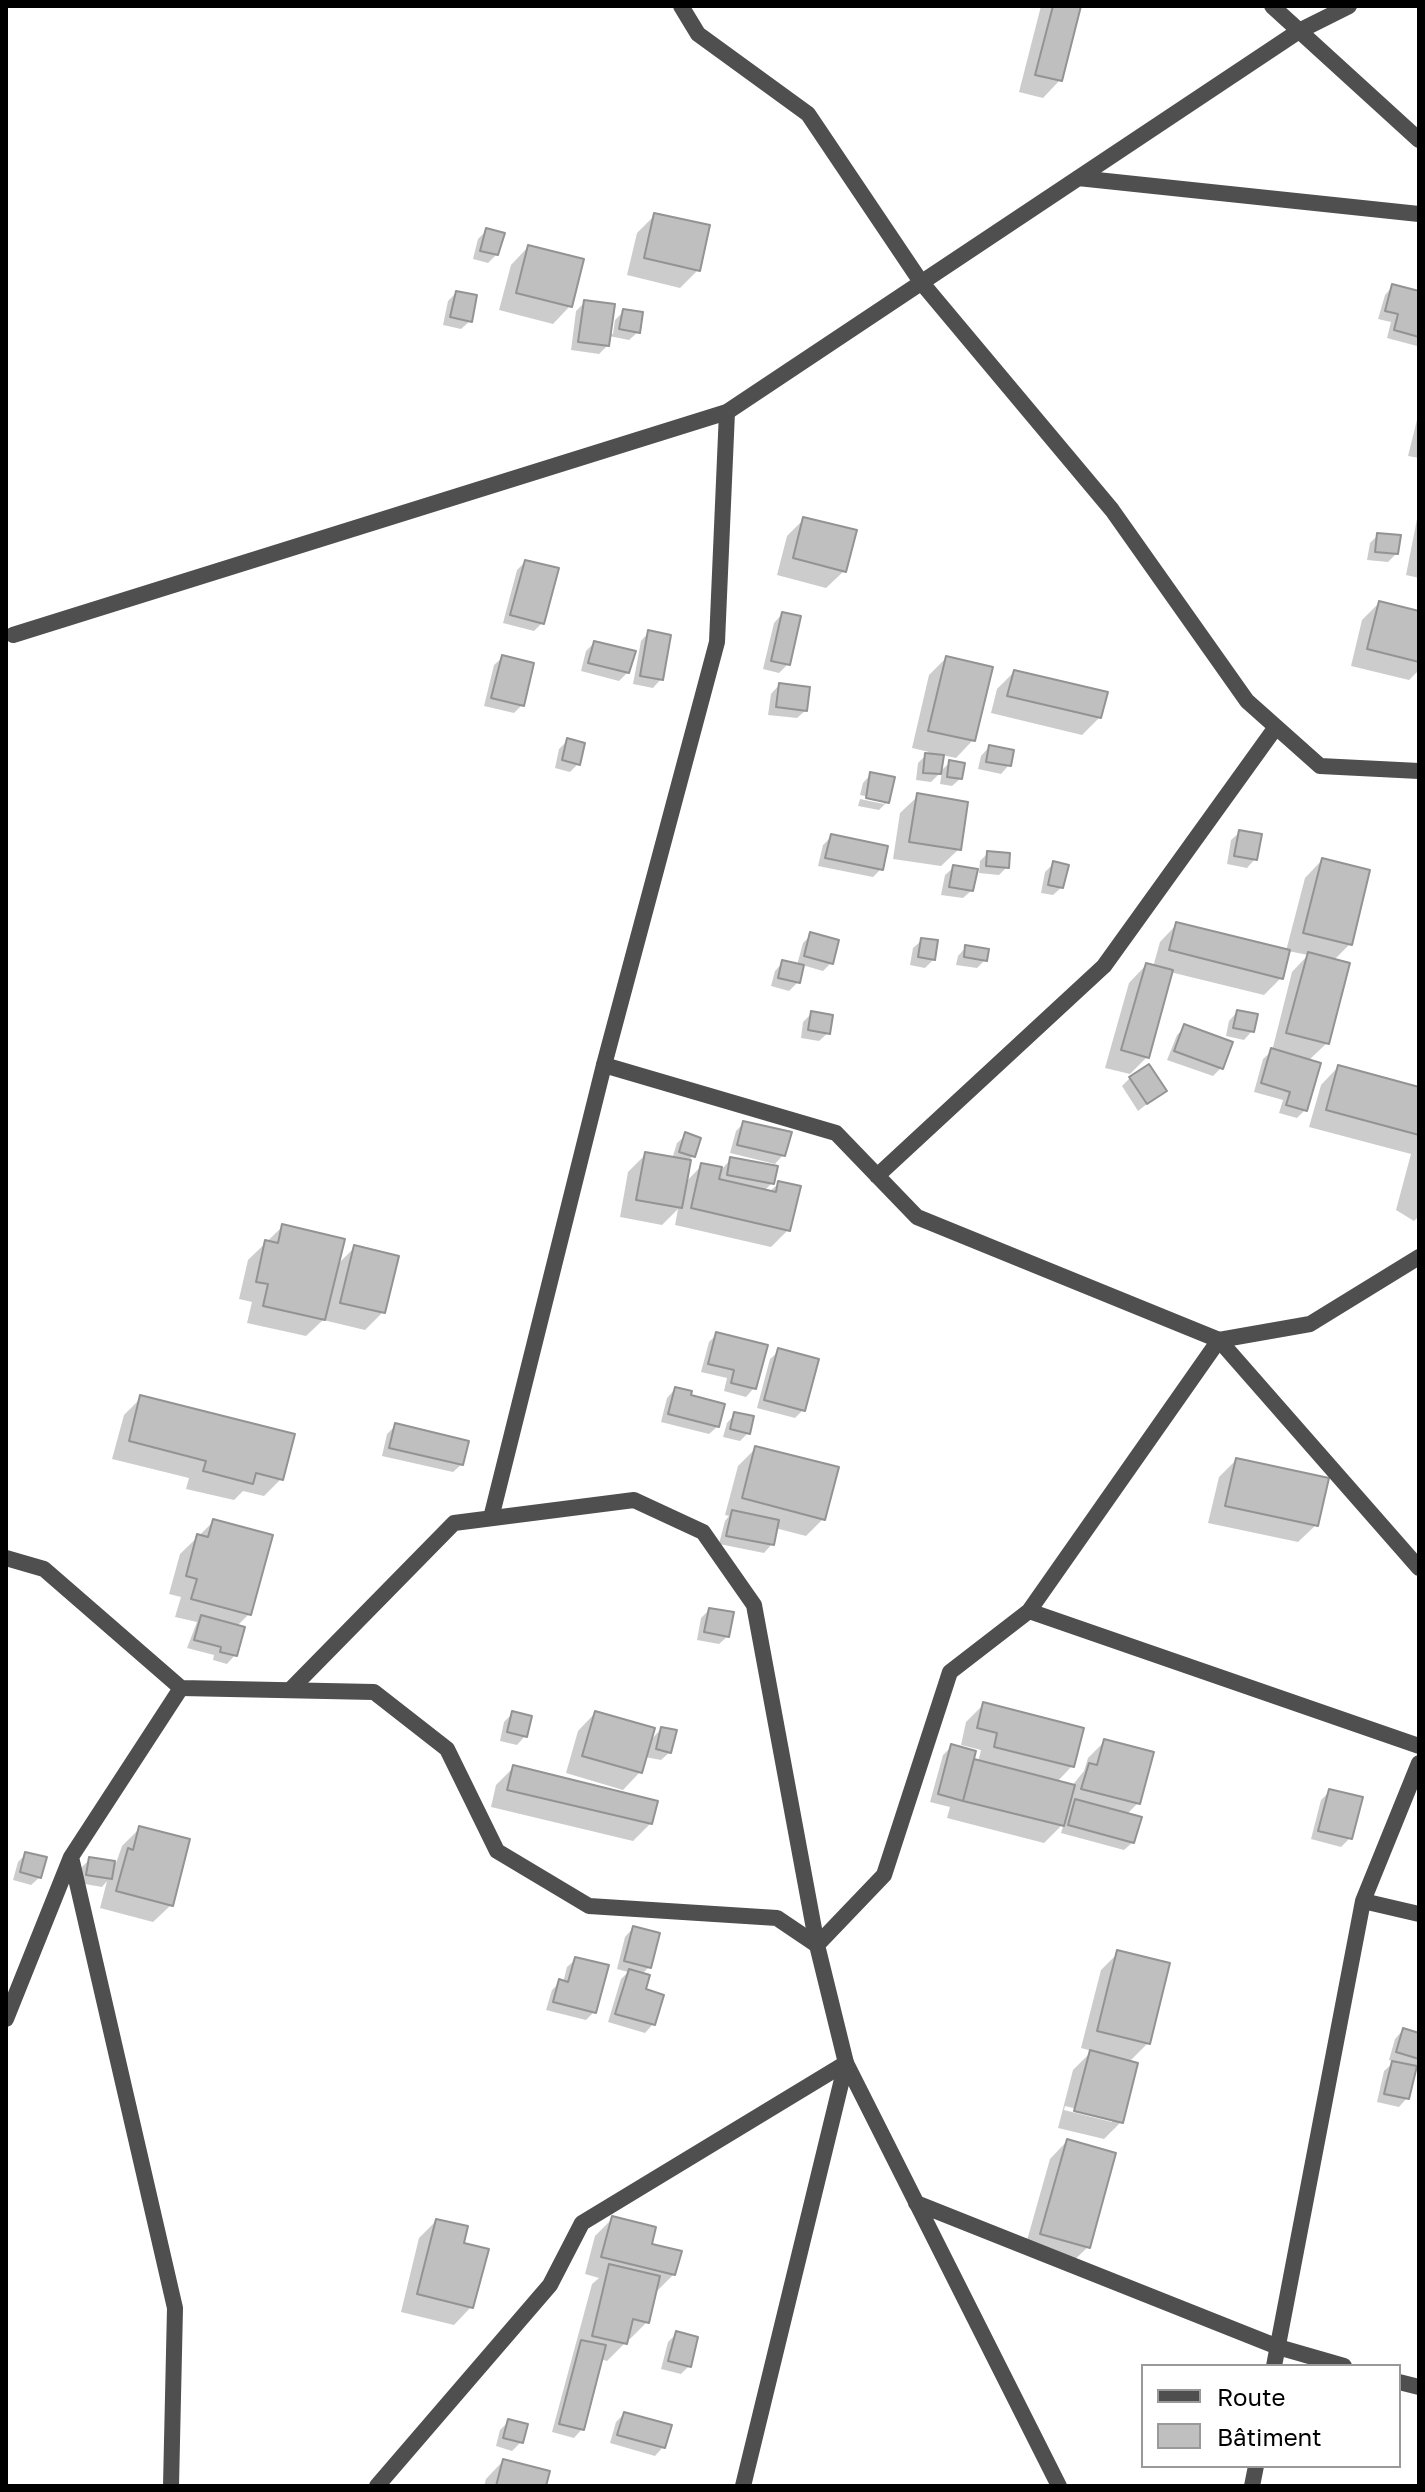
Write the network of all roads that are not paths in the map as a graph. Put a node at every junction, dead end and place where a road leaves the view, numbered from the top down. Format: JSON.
{"nodes":[{"id":1,"x":681,"y":6,"type":"edge"},
{"id":2,"x":1272,"y":6,"type":"edge"},
{"id":3,"x":1349,"y":6,"type":"edge"},
{"id":4,"x":1299,"y":31,"type":"junction"},
{"id":5,"x":1419,"y":140,"type":"edge"},
{"id":6,"x":1078,"y":178,"type":"junction"},
{"id":7,"x":1419,"y":214,"type":"edge"},
{"id":8,"x":921,"y":282,"type":"junction"},
{"id":9,"x":727,"y":412,"type":"junction"},
{"id":10,"x":13,"y":635,"type":"dead end"},
{"id":11,"x":1276,"y":727,"type":"junction"},
{"id":12,"x":1419,"y":771,"type":"edge"},
{"id":13,"x":604,"y":1065,"type":"junction"},
{"id":14,"x":877,"y":1176,"type":"junction"},
{"id":15,"x":1419,"y":1257,"type":"edge"},
{"id":16,"x":1219,"y":1340,"type":"junction"},
{"id":17,"x":491,"y":1518,"type":"junction"},
{"id":18,"x":6,"y":1558,"type":"edge"},
{"id":19,"x":1419,"y":1568,"type":"edge"},
{"id":20,"x":1029,"y":1611,"type":"junction"},
{"id":21,"x":181,"y":1688,"type":"junction"},
{"id":22,"x":290,"y":1690,"type":"junction"},
{"id":23,"x":1419,"y":1746,"type":"edge"},
{"id":24,"x":1419,"y":1763,"type":"edge"},
{"id":25,"x":71,"y":1857,"type":"junction"},
{"id":26,"x":1363,"y":1901,"type":"junction"},
{"id":27,"x":1419,"y":1914,"type":"edge"},
{"id":28,"x":817,"y":1945,"type":"junction"},
{"id":29,"x":6,"y":2019,"type":"edge"},
{"id":30,"x":846,"y":2063,"type":"junction"},
{"id":31,"x":916,"y":2203,"type":"junction"},
{"id":32,"x":1278,"y":2347,"type":"junction"},
{"id":33,"x":1274,"y":2364,"type":"edge"},
{"id":34,"x":1337,"y":2364,"type":"edge"},
{"id":35,"x":171,"y":2486,"type":"edge"},
{"id":36,"x":377,"y":2486,"type":"edge"},
{"id":37,"x":743,"y":2486,"type":"edge"},
{"id":38,"x":1059,"y":2486,"type":"edge"}],
"edges":[{"from":1,"to":8,"type":"street"},
{"from":2,"to":4,"type":"street"},
{"from":3,"to":4,"type":"street"},
{"from":4,"to":5,"type":"street"},
{"from":4,"to":6,"type":"street"},
{"from":6,"to":7,"type":"street"},
{"from":6,"to":8,"type":"street"},
{"from":8,"to":9,"type":"street"},
{"from":8,"to":11,"type":"street"},
{"from":9,"to":10,"type":"street"},
{"from":9,"to":13,"type":"street"},
{"from":11,"to":12,"type":"street"},
{"from":11,"to":14,"type":"street"},
{"from":13,"to":14,"type":"street"},
{"from":13,"to":17,"type":"street"},
{"from":14,"to":16,"type":"street"},
{"from":15,"to":16,"type":"street"},
{"from":16,"to":19,"type":"street"},
{"from":16,"to":20,"type":"street"},
{"from":17,"to":22,"type":"street"},
{"from":17,"to":28,"type":"street"},
{"from":18,"to":21,"type":"street"},
{"from":20,"to":23,"type":"street"},
{"from":20,"to":28,"type":"street"},
{"from":21,"to":22,"type":"street"},
{"from":21,"to":25,"type":"street"},
{"from":22,"to":28,"type":"street"},
{"from":24,"to":26,"type":"street"},
{"from":25,"to":29,"type":"street"},
{"from":25,"to":35,"type":"street"},
{"from":26,"to":27,"type":"street"},
{"from":26,"to":32,"type":"street"},
{"from":28,"to":30,"type":"street"},
{"from":30,"to":31,"type":"street"},
{"from":30,"to":36,"type":"street"},
{"from":30,"to":37,"type":"street"},
{"from":31,"to":32,"type":"street"},
{"from":31,"to":38,"type":"street"},
{"from":32,"to":33,"type":"street"},
{"from":32,"to":34,"type":"street"}]}
